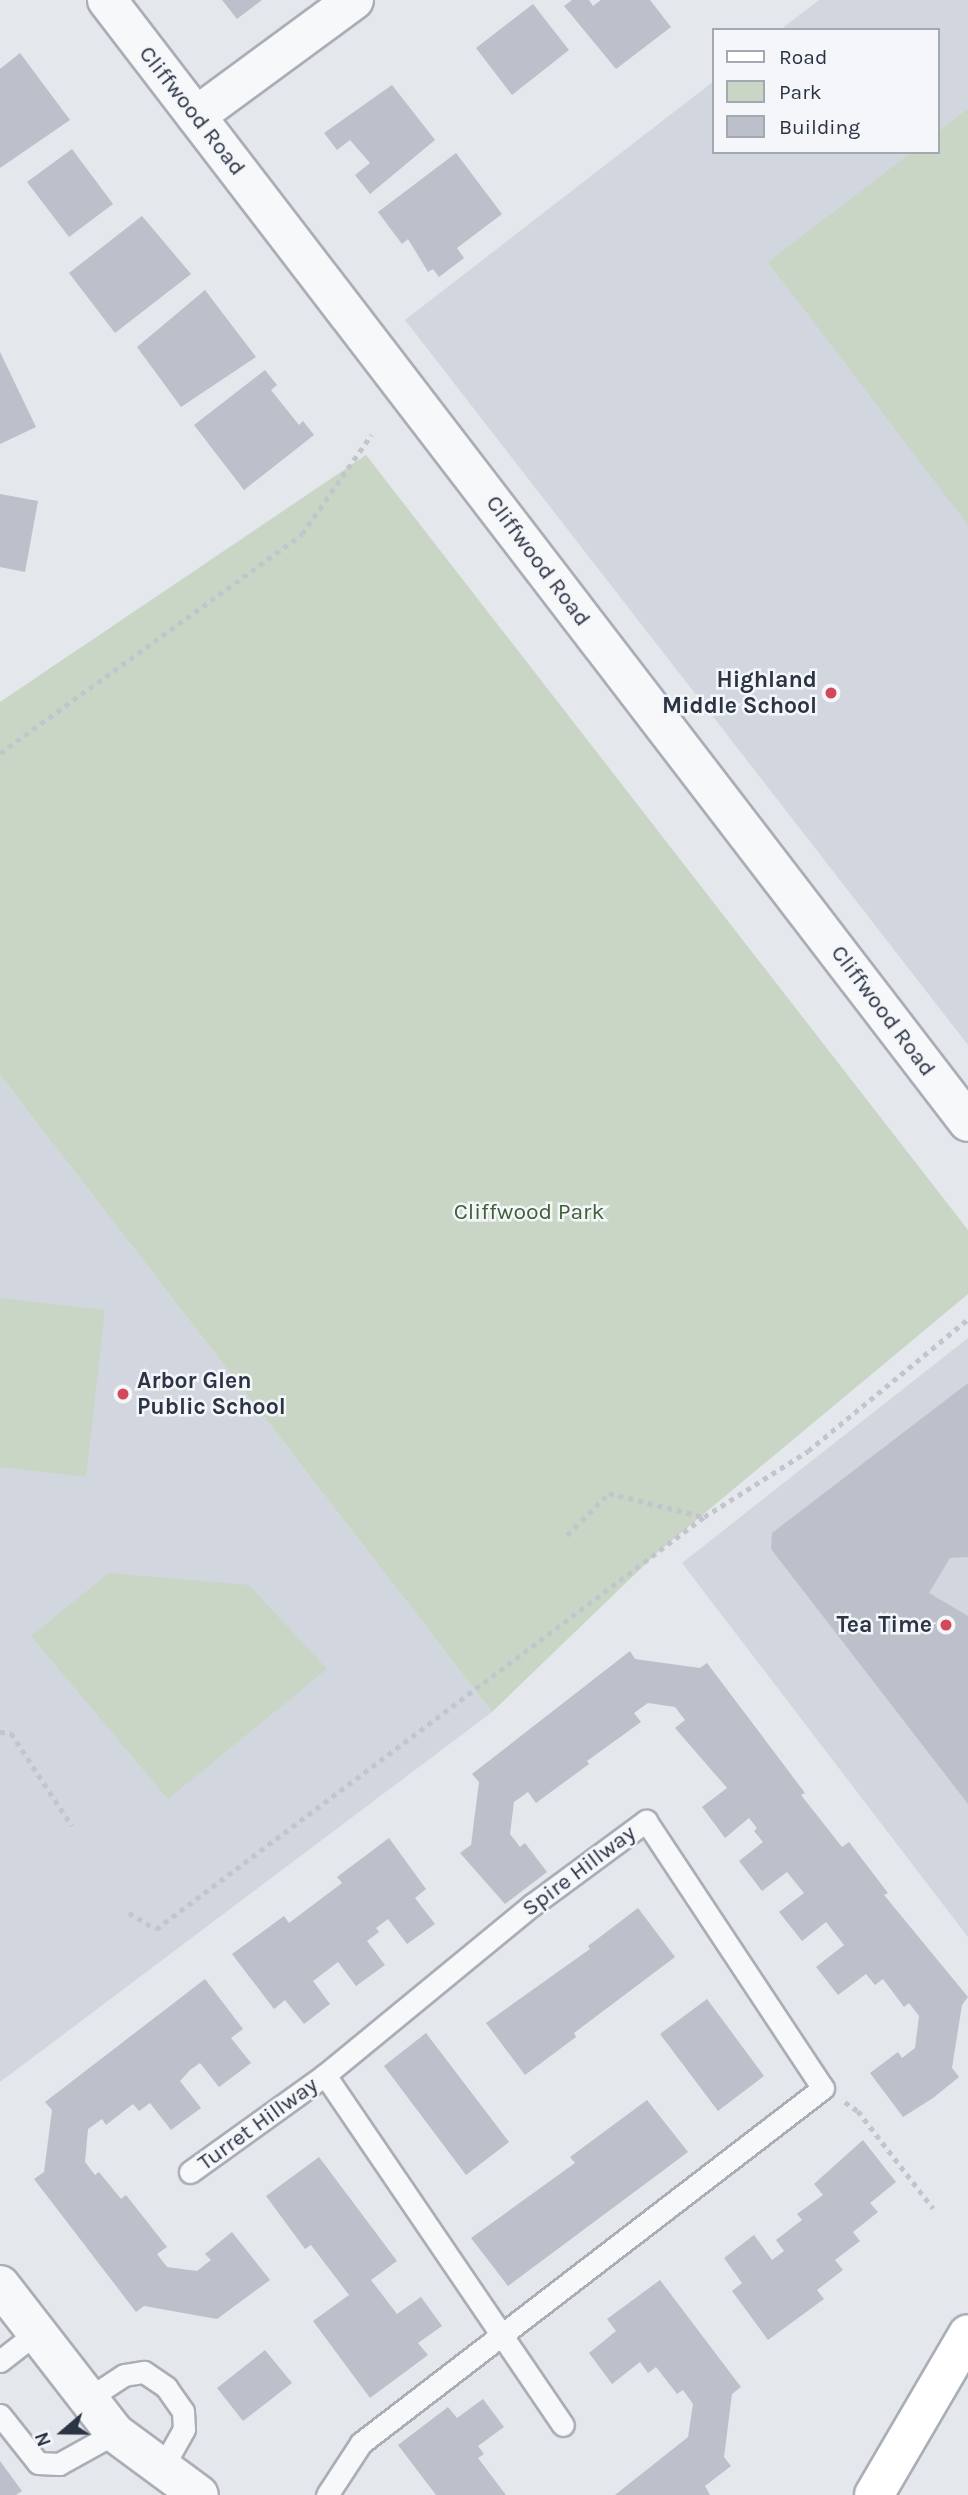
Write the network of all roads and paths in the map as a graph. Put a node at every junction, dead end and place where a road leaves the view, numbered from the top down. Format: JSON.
{"nodes":[{"id":1,"x":107,"y":0,"type":"edge"},
{"id":2,"x":354,"y":0,"type":"edge"},
{"id":3,"x":196,"y":116,"type":"junction"},
{"id":4,"x":371,"y":435,"type":"dead end"},
{"id":5,"x":0,"y":753,"type":"edge"},
{"id":6,"x":968,"y":1122,"type":"edge"},
{"id":7,"x":968,"y":1319,"type":"edge"},
{"id":8,"x":704,"y":1517,"type":"junction"},
{"id":9,"x":567,"y":1535,"type":"dead end"},
{"id":10,"x":0,"y":1732,"type":"edge"},
{"id":11,"x":72,"y":1826,"type":"dead end"},
{"id":12,"x":129,"y":1913,"type":"dead end"},
{"id":13,"x":325,"y":2075,"type":"junction"},
{"id":14,"x":823,"y":2088,"type":"junction"},
{"id":15,"x":190,"y":2172,"type":"dead end"},
{"id":16,"x":933,"y":2208,"type":"dead end"},
{"id":17,"x":0,"y":2285,"type":"edge"},
{"id":18,"x":36,"y":2333,"type":"junction"},
{"id":19,"x":968,"y":2334,"type":"edge"},
{"id":20,"x":502,"y":2335,"type":"junction"},
{"id":21,"x":0,"y":2361,"type":"edge"},
{"id":22,"x":86,"y":2400,"type":"junction"},
{"id":23,"x":0,"y":2415,"type":"edge"},
{"id":24,"x":564,"y":2425,"type":"dead end"},
{"id":25,"x":115,"y":2433,"type":"junction"},
{"id":26,"x":183,"y":2487,"type":"edge"},
{"id":27,"x":327,"y":2495,"type":"edge"},
{"id":28,"x":874,"y":2495,"type":"edge"}],
"edges":[{"from":1,"to":3,"type":"street","name":"Cliffwood Road"},
{"from":2,"to":3,"type":"street"},
{"from":3,"to":6,"type":"street","name":"Cliffwood Road"},
{"from":4,"to":5,"type":"path"},
{"from":7,"to":8,"type":"path"},
{"from":8,"to":9,"type":"path"},
{"from":8,"to":12,"type":"path"},
{"from":10,"to":11,"type":"path"},
{"from":13,"to":14,"type":"lane","name":"Spire Hillway"},
{"from":13,"to":15,"type":"lane","name":"Turret Hillway"},
{"from":13,"to":20,"type":"lane"},
{"from":14,"to":16,"type":"path"},
{"from":14,"to":20,"type":"lane"},
{"from":17,"to":18,"type":"street"},
{"from":18,"to":21,"type":"lane"},
{"from":18,"to":22,"type":"street"},
{"from":19,"to":28,"type":"main road"},
{"from":20,"to":24,"type":"lane"},
{"from":20,"to":27,"type":"lane"},
{"from":22,"to":25,"type":"street"},
{"from":22,"to":26,"type":"lane"},
{"from":23,"to":25,"type":"lane"},
{"from":25,"to":26,"type":"street"}]}
